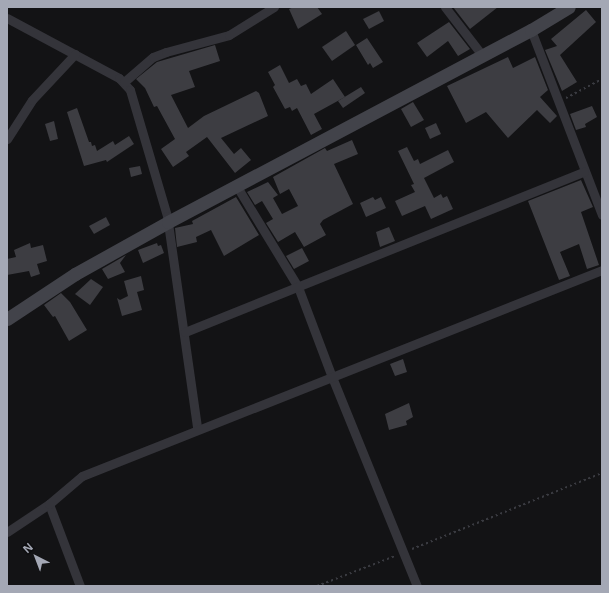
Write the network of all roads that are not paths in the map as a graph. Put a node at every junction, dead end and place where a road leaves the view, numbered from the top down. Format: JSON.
{"nodes":[{"id":1,"x":274,"y":7,"type":"edge"},
{"id":2,"x":445,"y":7,"type":"edge"},
{"id":3,"x":569,"y":7,"type":"edge"},
{"id":4,"x":7,"y":18,"type":"edge"},
{"id":5,"x":530,"y":30,"type":"junction"},
{"id":6,"x":75,"y":54,"type":"junction"},
{"id":7,"x":482,"y":55,"type":"junction"},
{"id":8,"x":124,"y":82,"type":"junction"},
{"id":9,"x":7,"y":139,"type":"edge"},
{"id":10,"x":584,"y":172,"type":"junction"},
{"id":11,"x":236,"y":185,"type":"junction"},
{"id":12,"x":602,"y":215,"type":"edge"},
{"id":13,"x":168,"y":222,"type":"junction"},
{"id":14,"x":602,"y":270,"type":"edge"},
{"id":15,"x":298,"y":287,"type":"junction"},
{"id":16,"x":7,"y":319,"type":"edge"},
{"id":17,"x":185,"y":332,"type":"junction"},
{"id":18,"x":332,"y":377,"type":"junction"},
{"id":19,"x":197,"y":428,"type":"junction"},
{"id":20,"x":49,"y":504,"type":"junction"},
{"id":21,"x":7,"y":532,"type":"edge"},
{"id":22,"x":80,"y":586,"type":"edge"},
{"id":23,"x":416,"y":586,"type":"edge"}],
"edges":[{"from":1,"to":8,"type":"street"},
{"from":2,"to":7,"type":"street"},
{"from":3,"to":5,"type":"street"},
{"from":4,"to":6,"type":"street"},
{"from":5,"to":7,"type":"street"},
{"from":5,"to":10,"type":"street"},
{"from":6,"to":8,"type":"street"},
{"from":6,"to":9,"type":"street"},
{"from":7,"to":11,"type":"street"},
{"from":8,"to":13,"type":"street"},
{"from":10,"to":12,"type":"street"},
{"from":10,"to":15,"type":"street"},
{"from":11,"to":13,"type":"street"},
{"from":11,"to":15,"type":"street"},
{"from":13,"to":16,"type":"street"},
{"from":13,"to":17,"type":"street"},
{"from":14,"to":18,"type":"street"},
{"from":15,"to":17,"type":"street"},
{"from":15,"to":18,"type":"street"},
{"from":17,"to":19,"type":"street"},
{"from":18,"to":19,"type":"street"},
{"from":18,"to":23,"type":"street"},
{"from":19,"to":20,"type":"street"},
{"from":20,"to":21,"type":"street"},
{"from":20,"to":22,"type":"street"}]}
